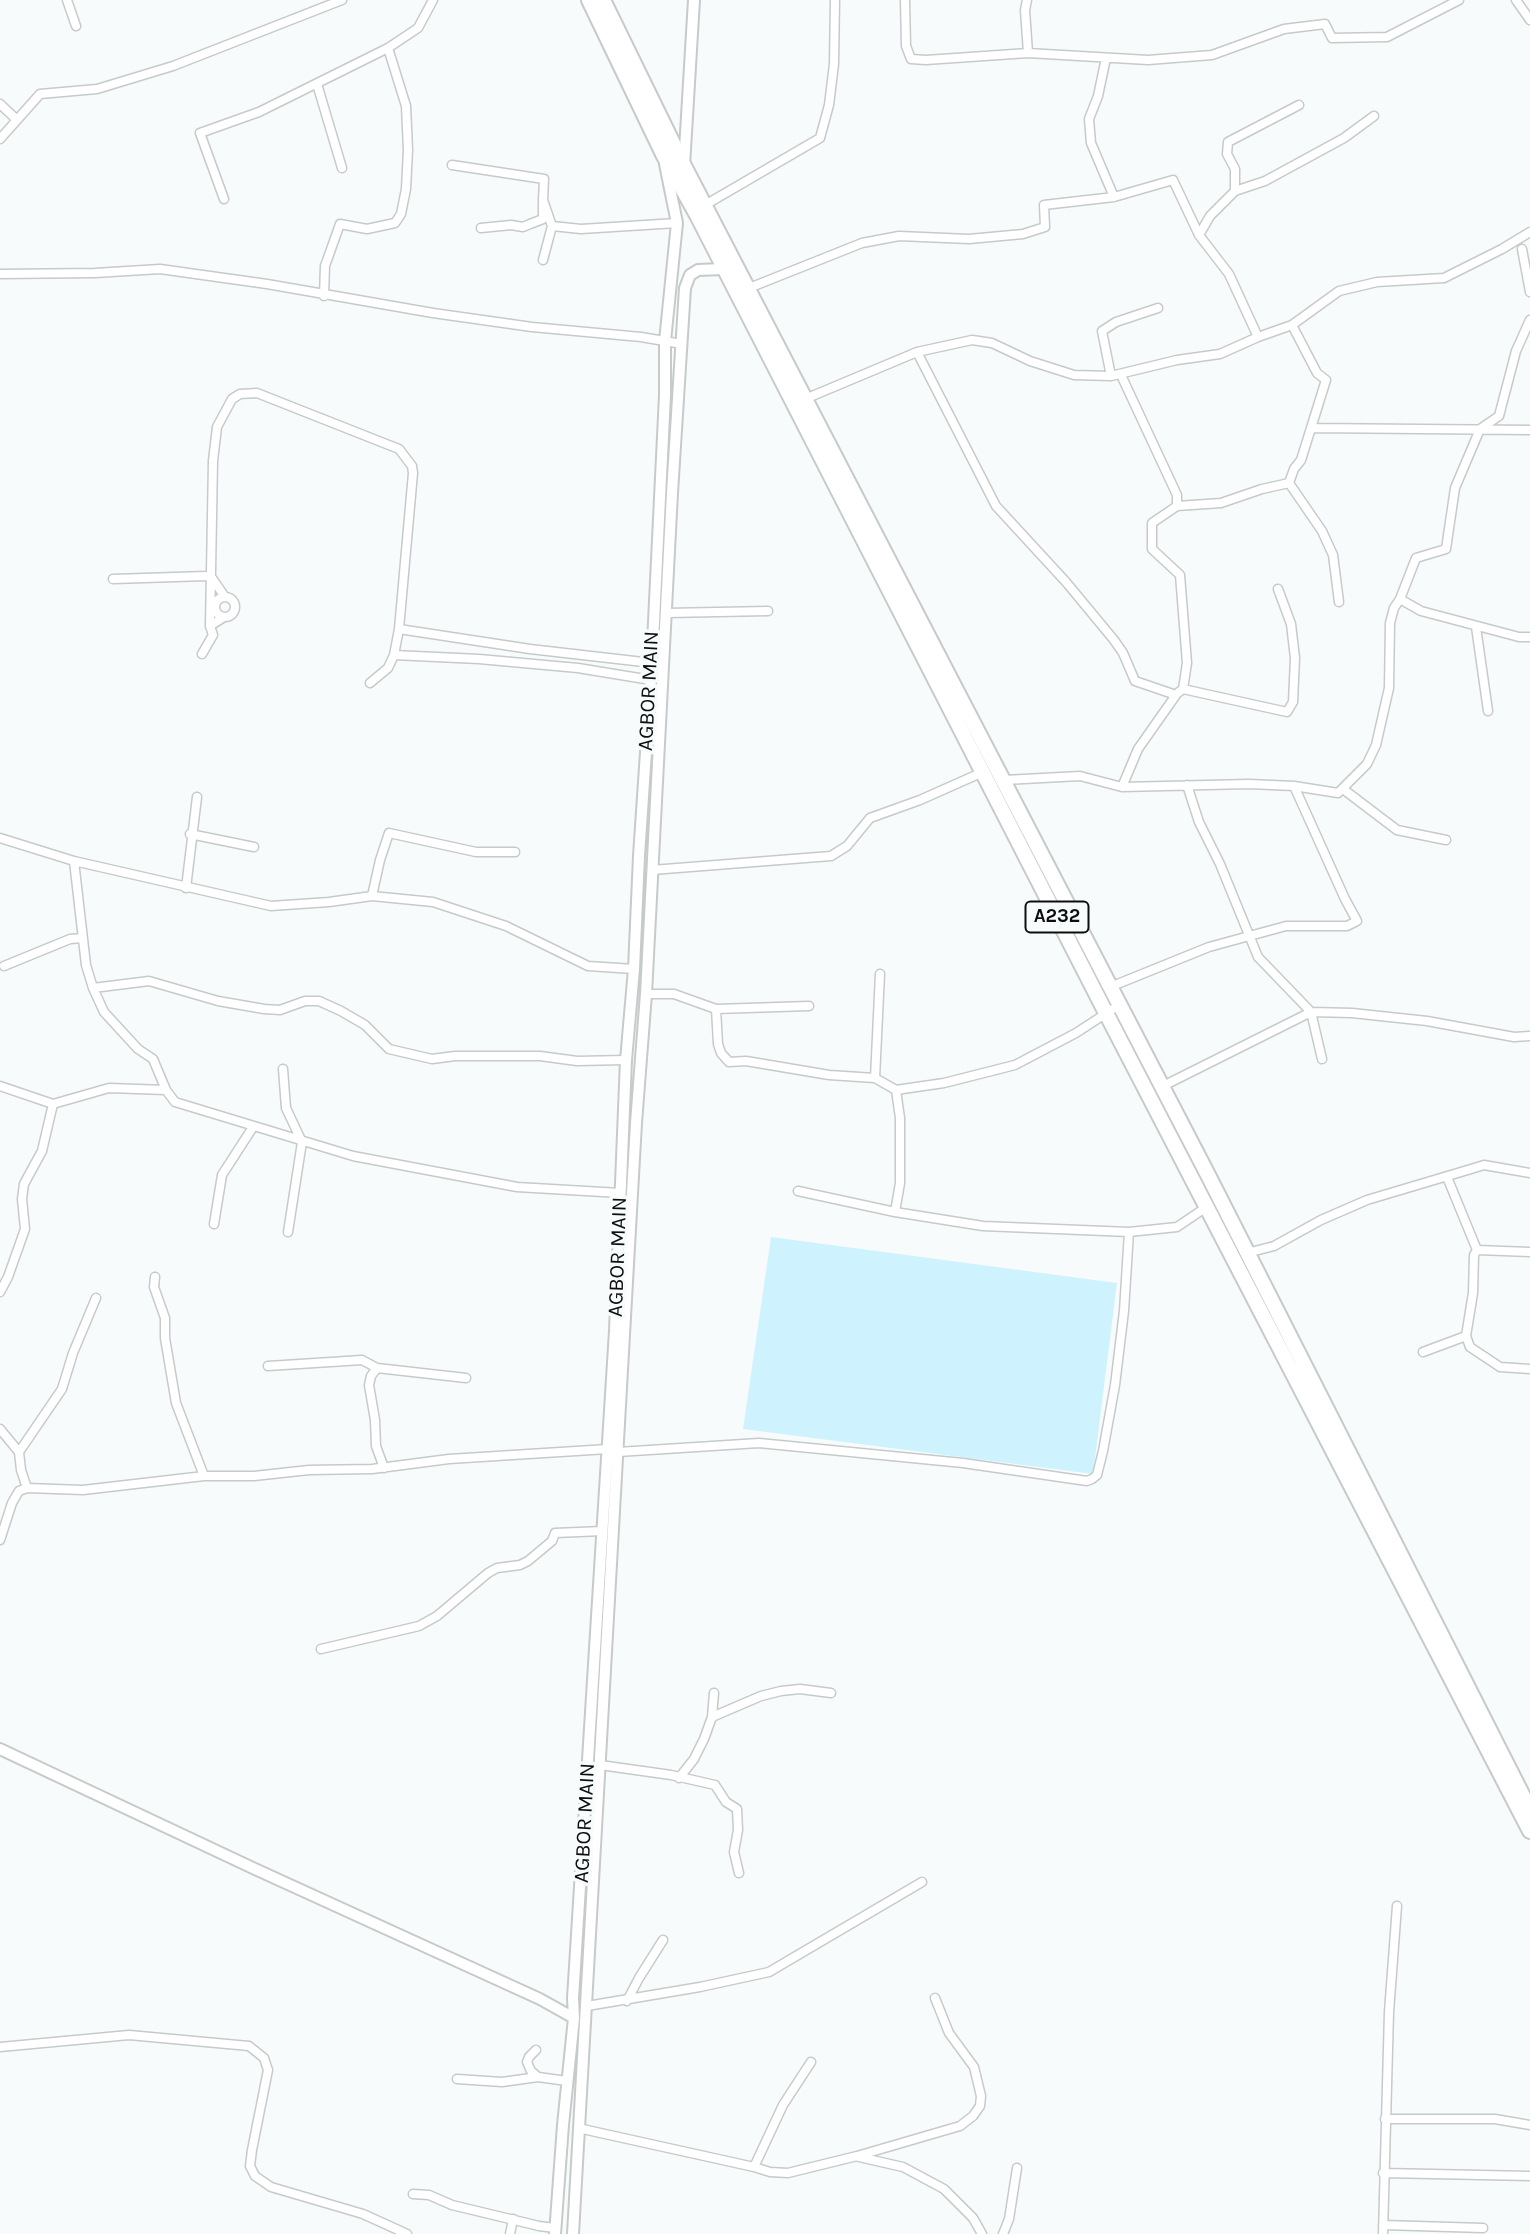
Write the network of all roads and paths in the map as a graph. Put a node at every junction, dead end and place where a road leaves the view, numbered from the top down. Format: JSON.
{"nodes":[{"id":1,"x":67,"y":0,"type":"edge"},
{"id":2,"x":342,"y":0,"type":"edge"},
{"id":3,"x":433,"y":0,"type":"edge"},
{"id":4,"x":589,"y":0,"type":"edge"},
{"id":5,"x":603,"y":0,"type":"edge"},
{"id":6,"x":694,"y":0,"type":"edge"},
{"id":7,"x":835,"y":0,"type":"edge"},
{"id":8,"x":905,"y":0,"type":"edge"},
{"id":9,"x":1027,"y":0,"type":"edge"},
{"id":10,"x":1459,"y":0,"type":"edge"},
{"id":11,"x":1516,"y":0,"type":"edge"},
{"id":12,"x":1530,"y":20,"type":"edge"},
{"id":13,"x":76,"y":26,"type":"dead end"},
{"id":14,"x":388,"y":48,"type":"junction"},
{"id":15,"x":1028,"y":53,"type":"junction"},
{"id":16,"x":1106,"y":58,"type":"junction"},
{"id":17,"x":317,"y":84,"type":"junction"},
{"id":18,"x":0,"y":104,"type":"edge"},
{"id":19,"x":1299,"y":105,"type":"dead end"},
{"id":20,"x":1374,"y":116,"type":"dead end"},
{"id":21,"x":16,"y":119,"type":"junction"},
{"id":22,"x":0,"y":139,"type":"edge"},
{"id":23,"x":663,"y":155,"type":"junction"},
{"id":24,"x":452,"y":165,"type":"dead end"},
{"id":25,"x":684,"y":166,"type":"junction"},
{"id":26,"x":342,"y":168,"type":"dead end"},
{"id":27,"x":1235,"y":191,"type":"junction"},
{"id":28,"x":1114,"y":197,"type":"junction"},
{"id":29,"x":223,"y":199,"type":"dead end"},
{"id":30,"x":543,"y":200,"type":"junction"},
{"id":31,"x":705,"y":205,"type":"junction"},
{"id":32,"x":677,"y":223,"type":"junction"},
{"id":33,"x":552,"y":226,"type":"junction"},
{"id":34,"x":481,"y":228,"type":"dead end"},
{"id":35,"x":1530,"y":232,"type":"edge"},
{"id":36,"x":1199,"y":235,"type":"junction"},
{"id":37,"x":1522,"y":249,"type":"dead end"},
{"id":38,"x":543,"y":260,"type":"dead end"},
{"id":39,"x":723,"y":270,"type":"junction"},
{"id":40,"x":0,"y":274,"type":"edge"},
{"id":41,"x":749,"y":288,"type":"junction"},
{"id":42,"x":1530,"y":292,"type":"edge"},
{"id":43,"x":324,"y":296,"type":"junction"},
{"id":44,"x":1158,"y":308,"type":"dead end"},
{"id":45,"x":1530,"y":320,"type":"edge"},
{"id":46,"x":1292,"y":325,"type":"junction"},
{"id":47,"x":1258,"y":337,"type":"junction"},
{"id":48,"x":664,"y":341,"type":"junction"},
{"id":49,"x":682,"y":344,"type":"junction"},
{"id":50,"x":917,"y":352,"type":"junction"},
{"id":51,"x":1121,"y":375,"type":"junction"},
{"id":52,"x":1111,"y":376,"type":"junction"},
{"id":53,"x":805,"y":399,"type":"junction"},
{"id":54,"x":1312,"y":428,"type":"junction"},
{"id":55,"x":1480,"y":429,"type":"junction"},
{"id":56,"x":1530,"y":430,"type":"edge"},
{"id":57,"x":1289,"y":483,"type":"junction"},
{"id":58,"x":1177,"y":506,"type":"junction"},
{"id":59,"x":113,"y":579,"type":"dead end"},
{"id":60,"x":212,"y":579,"type":"junction"},
{"id":61,"x":1278,"y":589,"type":"dead end"},
{"id":62,"x":225,"y":597,"type":"junction"},
{"id":63,"x":1400,"y":599,"type":"junction"},
{"id":64,"x":1339,"y":602,"type":"dead end"},
{"id":65,"x":768,"y":611,"type":"dead end"},
{"id":66,"x":667,"y":613,"type":"junction"},
{"id":67,"x":224,"y":617,"type":"junction"},
{"id":68,"x":210,"y":626,"type":"junction"},
{"id":69,"x":1476,"y":627,"type":"junction"},
{"id":70,"x":399,"y":629,"type":"junction"},
{"id":71,"x":1530,"y":637,"type":"edge"},
{"id":72,"x":202,"y":654,"type":"dead end"},
{"id":73,"x":394,"y":655,"type":"junction"},
{"id":74,"x":652,"y":663,"type":"junction"},
{"id":75,"x":651,"y":680,"type":"junction"},
{"id":76,"x":370,"y":683,"type":"dead end"},
{"id":77,"x":1180,"y":692,"type":"junction"},
{"id":78,"x":1488,"y":711,"type":"dead end"},
{"id":79,"x":982,"y":772,"type":"junction"},
{"id":80,"x":1005,"y":780,"type":"junction"},
{"id":81,"x":1186,"y":785,"type":"junction"},
{"id":82,"x":1294,"y":786,"type":"junction"},
{"id":83,"x":1122,"y":787,"type":"junction"},
{"id":84,"x":1343,"y":789,"type":"junction"},
{"id":85,"x":197,"y":797,"type":"dead end"},
{"id":86,"x":190,"y":834,"type":"junction"},
{"id":87,"x":0,"y":838,"type":"edge"},
{"id":88,"x":1446,"y":840,"type":"dead end"},
{"id":89,"x":254,"y":847,"type":"dead end"},
{"id":90,"x":515,"y":852,"type":"dead end"},
{"id":91,"x":74,"y":861,"type":"junction"},
{"id":92,"x":652,"y":870,"type":"junction"},
{"id":93,"x":186,"y":888,"type":"junction"},
{"id":94,"x":372,"y":896,"type":"junction"},
{"id":95,"x":1251,"y":937,"type":"junction"},
{"id":96,"x":83,"y":938,"type":"junction"},
{"id":97,"x":4,"y":966,"type":"dead end"},
{"id":98,"x":634,"y":969,"type":"junction"},
{"id":99,"x":880,"y":974,"type":"dead end"},
{"id":100,"x":1110,"y":987,"type":"junction"},
{"id":101,"x":93,"y":988,"type":"junction"},
{"id":102,"x":646,"y":994,"type":"junction"},
{"id":103,"x":809,"y":1006,"type":"dead end"},
{"id":104,"x":716,"y":1009,"type":"junction"},
{"id":105,"x":1112,"y":1009,"type":"junction"},
{"id":106,"x":1311,"y":1012,"type":"junction"},
{"id":107,"x":1530,"y":1036,"type":"edge"},
{"id":108,"x":1322,"y":1059,"type":"dead end"},
{"id":109,"x":626,"y":1060,"type":"junction"},
{"id":110,"x":283,"y":1069,"type":"dead end"},
{"id":111,"x":875,"y":1078,"type":"junction"},
{"id":112,"x":0,"y":1086,"type":"edge"},
{"id":113,"x":1161,"y":1087,"type":"junction"},
{"id":114,"x":166,"y":1090,"type":"junction"},
{"id":115,"x":897,"y":1090,"type":"junction"},
{"id":116,"x":53,"y":1104,"type":"junction"},
{"id":117,"x":253,"y":1127,"type":"junction"},
{"id":118,"x":302,"y":1142,"type":"junction"},
{"id":119,"x":1530,"y":1172,"type":"edge"},
{"id":120,"x":1447,"y":1177,"type":"junction"},
{"id":121,"x":798,"y":1191,"type":"dead end"},
{"id":122,"x":620,"y":1193,"type":"junction"},
{"id":123,"x":1208,"y":1206,"type":"junction"},
{"id":124,"x":895,"y":1212,"type":"junction"},
{"id":125,"x":214,"y":1224,"type":"dead end"},
{"id":126,"x":288,"y":1232,"type":"dead end"},
{"id":127,"x":1129,"y":1232,"type":"junction"},
{"id":128,"x":1477,"y":1250,"type":"junction"},
{"id":129,"x":1530,"y":1252,"type":"edge"},
{"id":130,"x":1247,"y":1253,"type":"junction"},
{"id":131,"x":155,"y":1277,"type":"dead end"},
{"id":132,"x":0,"y":1292,"type":"edge"},
{"id":133,"x":96,"y":1298,"type":"dead end"},
{"id":134,"x":1466,"y":1336,"type":"junction"},
{"id":135,"x":1423,"y":1352,"type":"dead end"},
{"id":136,"x":268,"y":1366,"type":"dead end"},
{"id":137,"x":377,"y":1368,"type":"junction"},
{"id":138,"x":1530,"y":1369,"type":"edge"},
{"id":139,"x":466,"y":1378,"type":"dead end"},
{"id":140,"x":0,"y":1429,"type":"edge"},
{"id":141,"x":613,"y":1451,"type":"junction"},
{"id":142,"x":19,"y":1452,"type":"junction"},
{"id":143,"x":384,"y":1468,"type":"junction"},
{"id":144,"x":204,"y":1476,"type":"junction"},
{"id":145,"x":27,"y":1488,"type":"junction"},
{"id":146,"x":603,"y":1531,"type":"junction"},
{"id":147,"x":0,"y":1541,"type":"edge"},
{"id":148,"x":320,"y":1649,"type":"dead end"},
{"id":149,"x":714,"y":1693,"type":"dead end"},
{"id":150,"x":831,"y":1693,"type":"dead end"},
{"id":151,"x":712,"y":1717,"type":"junction"},
{"id":152,"x":0,"y":1749,"type":"edge"},
{"id":153,"x":600,"y":1765,"type":"junction"},
{"id":154,"x":680,"y":1778,"type":"junction"},
{"id":155,"x":1530,"y":1810,"type":"edge"},
{"id":156,"x":1530,"y":1831,"type":"edge"},
{"id":157,"x":739,"y":1873,"type":"dead end"},
{"id":158,"x":922,"y":1882,"type":"dead end"},
{"id":159,"x":587,"y":1884,"type":"junction"},
{"id":160,"x":1397,"y":1906,"type":"dead end"},
{"id":161,"x":663,"y":1940,"type":"dead end"},
{"id":162,"x":935,"y":1998,"type":"dead end"},
{"id":163,"x":627,"y":2001,"type":"junction"},
{"id":164,"x":587,"y":2006,"type":"junction"},
{"id":165,"x":574,"y":2018,"type":"junction"},
{"id":166,"x":0,"y":2047,"type":"edge"},
{"id":167,"x":536,"y":2050,"type":"dead end"},
{"id":168,"x":811,"y":2062,"type":"dead end"},
{"id":169,"x":538,"y":2077,"type":"junction"},
{"id":170,"x":457,"y":2079,"type":"dead end"},
{"id":171,"x":567,"y":2081,"type":"junction"},
{"id":172,"x":1384,"y":2119,"type":"junction"},
{"id":173,"x":1530,"y":2125,"type":"edge"},
{"id":174,"x":578,"y":2127,"type":"junction"},
{"id":175,"x":857,"y":2156,"type":"junction"},
{"id":176,"x":754,"y":2167,"type":"junction"},
{"id":177,"x":1017,"y":2168,"type":"dead end"},
{"id":178,"x":1383,"y":2173,"type":"junction"},
{"id":179,"x":1530,"y":2176,"type":"edge"},
{"id":180,"x":413,"y":2194,"type":"dead end"},
{"id":181,"x":513,"y":2220,"type":"junction"},
{"id":182,"x":1483,"y":2228,"type":"dead end"},
{"id":183,"x":539,"y":2230,"type":"edge"},
{"id":184,"x":1383,"y":2230,"type":"edge"},
{"id":185,"x":555,"y":2231,"type":"edge"},
{"id":186,"x":407,"y":2234,"type":"edge"},
{"id":187,"x":510,"y":2234,"type":"edge"},
{"id":188,"x":573,"y":2234,"type":"edge"},
{"id":189,"x":982,"y":2234,"type":"edge"},
{"id":190,"x":1003,"y":2234,"type":"edge"}],
"edges":[{"from":1,"to":13,"type":"street"},
{"from":2,"to":21,"type":"street"},
{"from":3,"to":14,"type":"street"},
{"from":4,"to":23,"type":"highway","number":"A232"},
{"from":5,"to":25,"type":"highway","number":"A232"},
{"from":6,"to":25,"type":"main road"},
{"from":7,"to":31,"type":"street"},
{"from":8,"to":15,"type":"street"},
{"from":9,"to":15,"type":"street"},
{"from":10,"to":16,"type":"street"},
{"from":11,"to":12,"type":"street"},
{"from":14,"to":17,"type":"street"},
{"from":14,"to":43,"type":"street"},
{"from":15,"to":16,"type":"street"},
{"from":16,"to":28,"type":"street"},
{"from":17,"to":26,"type":"street"},
{"from":17,"to":29,"type":"street"},
{"from":18,"to":21,"type":"street"},
{"from":19,"to":27,"type":"street"},
{"from":20,"to":27,"type":"street"},
{"from":21,"to":22,"type":"street"},
{"from":23,"to":32,"type":"main road","name":"AGBOR MAIN"},
{"from":23,"to":39,"type":"highway","number":"A232"},
{"from":24,"to":30,"type":"street"},
{"from":25,"to":31,"type":"highway","number":"A232"},
{"from":27,"to":36,"type":"street"},
{"from":28,"to":36,"type":"street"},
{"from":28,"to":41,"type":"street"},
{"from":30,"to":33,"type":"street"},
{"from":30,"to":34,"type":"street"},
{"from":31,"to":41,"type":"highway","number":"A232"},
{"from":32,"to":33,"type":"street"},
{"from":32,"to":48,"type":"main road","name":"AGBOR MAIN"},
{"from":33,"to":38,"type":"street"},
{"from":35,"to":46,"type":"street"},
{"from":36,"to":47,"type":"street"},
{"from":37,"to":42,"type":"street"},
{"from":39,"to":49,"type":"main road","name":"AGBOR MAIN"},
{"from":39,"to":79,"type":"highway","number":"A232"},
{"from":40,"to":43,"type":"street"},
{"from":41,"to":53,"type":"highway","number":"A232"},
{"from":43,"to":48,"type":"street"},
{"from":44,"to":52,"type":"street"},
{"from":45,"to":55,"type":"street"},
{"from":46,"to":47,"type":"street"},
{"from":46,"to":54,"type":"street"},
{"from":47,"to":51,"type":"street"},
{"from":48,"to":49,"type":"street"},
{"from":48,"to":74,"type":"main road","name":"AGBOR MAIN"},
{"from":49,"to":66,"type":"main road","name":"AGBOR MAIN"},
{"from":50,"to":52,"type":"street"},
{"from":50,"to":53,"type":"street"},
{"from":50,"to":77,"type":"street"},
{"from":51,"to":52,"type":"street"},
{"from":51,"to":58,"type":"street"},
{"from":53,"to":80,"type":"highway","number":"A232"},
{"from":54,"to":55,"type":"street"},
{"from":54,"to":57,"type":"street"},
{"from":55,"to":56,"type":"street"},
{"from":55,"to":63,"type":"street"},
{"from":57,"to":58,"type":"street"},
{"from":57,"to":64,"type":"street"},
{"from":58,"to":77,"type":"street"},
{"from":59,"to":60,"type":"street"},
{"from":60,"to":62,"type":"street"},
{"from":60,"to":68,"type":"street"},
{"from":60,"to":70,"type":"street"},
{"from":61,"to":77,"type":"street"},
{"from":62,"to":67,"type":"street"},
{"from":62,"to":67,"type":"street"},
{"from":63,"to":69,"type":"street"},
{"from":63,"to":84,"type":"street"},
{"from":65,"to":66,"type":"street"},
{"from":66,"to":92,"type":"main road","name":"AGBOR MAIN"},
{"from":67,"to":68,"type":"street"},
{"from":68,"to":72,"type":"street"},
{"from":69,"to":71,"type":"street"},
{"from":69,"to":78,"type":"street"},
{"from":70,"to":73,"type":"street"},
{"from":70,"to":74,"type":"street"},
{"from":73,"to":75,"type":"street"},
{"from":73,"to":76,"type":"street"},
{"from":74,"to":75,"type":"main road","name":"AGBOR MAIN"},
{"from":75,"to":98,"type":"main road","name":"AGBOR MAIN"},
{"from":77,"to":83,"type":"street"},
{"from":79,"to":92,"type":"street"},
{"from":79,"to":105,"type":"highway","number":"A232"},
{"from":80,"to":83,"type":"street"},
{"from":80,"to":100,"type":"highway","number":"A232"},
{"from":81,"to":82,"type":"street"},
{"from":81,"to":83,"type":"street"},
{"from":81,"to":95,"type":"street"},
{"from":82,"to":84,"type":"street"},
{"from":82,"to":95,"type":"street"},
{"from":84,"to":88,"type":"street"},
{"from":85,"to":86,"type":"street"},
{"from":86,"to":89,"type":"street"},
{"from":86,"to":93,"type":"street"},
{"from":87,"to":91,"type":"street"},
{"from":90,"to":94,"type":"street"},
{"from":91,"to":93,"type":"street"},
{"from":91,"to":96,"type":"street"},
{"from":92,"to":102,"type":"main road","name":"AGBOR MAIN"},
{"from":93,"to":94,"type":"street"},
{"from":94,"to":98,"type":"street"},
{"from":95,"to":100,"type":"street"},
{"from":95,"to":106,"type":"street"},
{"from":96,"to":97,"type":"street"},
{"from":96,"to":101,"type":"street"},
{"from":98,"to":109,"type":"main road","name":"AGBOR MAIN"},
{"from":99,"to":111,"type":"street"},
{"from":100,"to":105,"type":"highway","number":"A232"},
{"from":101,"to":109,"type":"street"},
{"from":101,"to":114,"type":"street"},
{"from":102,"to":104,"type":"street"},
{"from":102,"to":141,"type":"main road","name":"AGBOR MAIN"},
{"from":103,"to":104,"type":"street"},
{"from":104,"to":111,"type":"street"},
{"from":105,"to":113,"type":"highway","number":"A232"},
{"from":105,"to":115,"type":"street"},
{"from":105,"to":123,"type":"highway","number":"A232"},
{"from":106,"to":107,"type":"street"},
{"from":106,"to":108,"type":"street"},
{"from":106,"to":113,"type":"street"},
{"from":109,"to":122,"type":"main road","name":"AGBOR MAIN"},
{"from":110,"to":118,"type":"street"},
{"from":111,"to":115,"type":"street"},
{"from":112,"to":116,"type":"street"},
{"from":113,"to":130,"type":"highway","number":"A232"},
{"from":114,"to":116,"type":"street"},
{"from":114,"to":117,"type":"street"},
{"from":115,"to":124,"type":"street"},
{"from":116,"to":132,"type":"street"},
{"from":117,"to":118,"type":"street"},
{"from":117,"to":125,"type":"street"},
{"from":118,"to":122,"type":"street"},
{"from":118,"to":126,"type":"street"},
{"from":119,"to":120,"type":"street"},
{"from":120,"to":128,"type":"street"},
{"from":120,"to":130,"type":"street"},
{"from":121,"to":124,"type":"street"},
{"from":122,"to":141,"type":"main road","name":"AGBOR MAIN"},
{"from":123,"to":127,"type":"street"},
{"from":123,"to":156,"type":"highway","number":"A232"},
{"from":124,"to":127,"type":"street"},
{"from":127,"to":141,"type":"street"},
{"from":128,"to":129,"type":"street"},
{"from":128,"to":134,"type":"street"},
{"from":130,"to":155,"type":"highway","number":"A232"},
{"from":131,"to":144,"type":"street"},
{"from":133,"to":142,"type":"street"},
{"from":134,"to":135,"type":"street"},
{"from":134,"to":138,"type":"street"},
{"from":136,"to":137,"type":"street"},
{"from":137,"to":139,"type":"street"},
{"from":137,"to":143,"type":"street"},
{"from":140,"to":142,"type":"street"},
{"from":141,"to":143,"type":"street"},
{"from":141,"to":146,"type":"main road","name":"AGBOR MAIN"},
{"from":141,"to":153,"type":"main road","name":"AGBOR MAIN"},
{"from":142,"to":145,"type":"street"},
{"from":143,"to":144,"type":"street"},
{"from":144,"to":145,"type":"street"},
{"from":145,"to":147,"type":"street"},
{"from":146,"to":148,"type":"street"},
{"from":146,"to":159,"type":"main road","name":"AGBOR MAIN"},
{"from":149,"to":151,"type":"street"},
{"from":150,"to":151,"type":"street"},
{"from":151,"to":154,"type":"street"},
{"from":152,"to":165,"type":"main road"},
{"from":153,"to":154,"type":"street"},
{"from":153,"to":159,"type":"main road","name":"AGBOR MAIN"},
{"from":154,"to":157,"type":"street"},
{"from":158,"to":163,"type":"street"},
{"from":159,"to":164,"type":"main road","name":"AGBOR MAIN"},
{"from":159,"to":165,"type":"main road","name":"AGBOR MAIN"},
{"from":160,"to":172,"type":"street"},
{"from":161,"to":163,"type":"street"},
{"from":162,"to":175,"type":"street"},
{"from":163,"to":164,"type":"street"},
{"from":164,"to":174,"type":"main road","name":"AGBOR MAIN"},
{"from":165,"to":171,"type":"main road","name":"AGBOR MAIN"},
{"from":166,"to":186,"type":"street"},
{"from":167,"to":169,"type":"street"},
{"from":168,"to":176,"type":"street"},
{"from":169,"to":170,"type":"street"},
{"from":169,"to":171,"type":"street"},
{"from":171,"to":185,"type":"main road","name":"AGBOR MAIN"},
{"from":172,"to":173,"type":"street"},
{"from":172,"to":178,"type":"street"},
{"from":174,"to":176,"type":"street"},
{"from":174,"to":188,"type":"main road","name":"AGBOR MAIN"},
{"from":175,"to":176,"type":"street"},
{"from":175,"to":189,"type":"street"},
{"from":177,"to":190,"type":"street"},
{"from":178,"to":179,"type":"street"},
{"from":178,"to":184,"type":"street"},
{"from":180,"to":181,"type":"street"},
{"from":181,"to":183,"type":"street"},
{"from":181,"to":187,"type":"street"},
{"from":182,"to":184,"type":"street"},
{"from":183,"to":185,"type":"street"}]}
